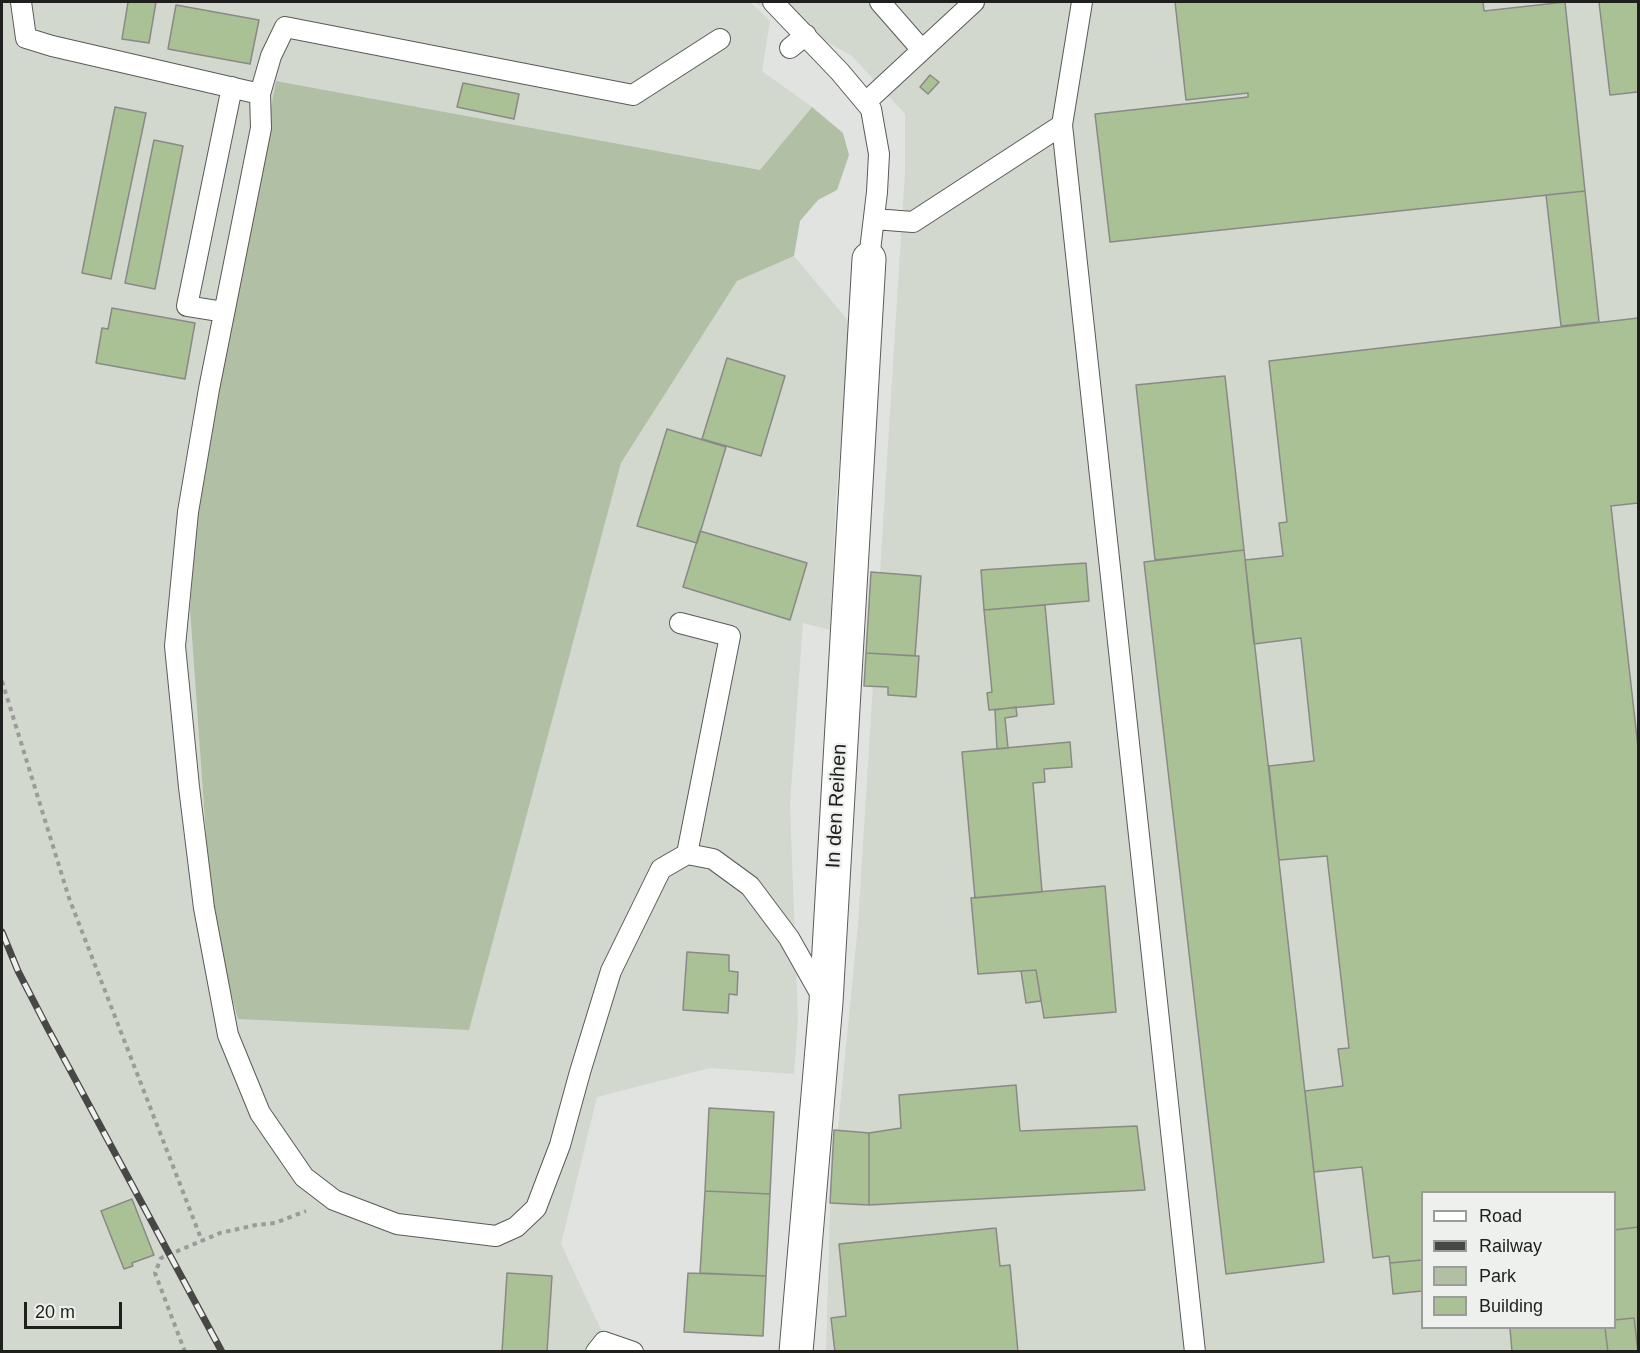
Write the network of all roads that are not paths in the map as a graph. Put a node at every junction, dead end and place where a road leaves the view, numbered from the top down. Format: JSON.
{"nodes":[{"id":1,"x":21,"y":2,"type":"edge"},
{"id":2,"x":773,"y":2,"type":"edge"},
{"id":3,"x":880,"y":2,"type":"edge"},
{"id":4,"x":974,"y":2,"type":"edge"},
{"id":5,"x":1082,"y":2,"type":"edge"},
{"id":6,"x":806,"y":34,"type":"junction"},
{"id":7,"x":720,"y":39,"type":"dead end"},
{"id":8,"x":789,"y":48,"type":"dead end"},
{"id":9,"x":922,"y":50,"type":"junction"},
{"id":10,"x":232,"y":87,"type":"junction"},
{"id":11,"x":260,"y":94,"type":"junction"},
{"id":12,"x":866,"y":102,"type":"junction"},
{"id":13,"x":1062,"y":125,"type":"junction"},
{"id":14,"x":874,"y":219,"type":"junction"},
{"id":15,"x":869,"y":259,"type":"joint"},
{"id":16,"x":224,"y":312,"type":"junction"},
{"id":17,"x":680,"y":623,"type":"dead end"},
{"id":18,"x":687,"y":854,"type":"junction"},
{"id":19,"x":826,"y":1002,"type":"junction"},
{"id":20,"x":596,"y":1352,"type":"edge"},
{"id":21,"x":633,"y":1352,"type":"edge"},
{"id":22,"x":796,"y":1352,"type":"edge"},
{"id":23,"x":1195,"y":1352,"type":"edge"}],
"edges":[{"from":1,"to":10,"type":"lane"},
{"from":2,"to":6,"type":"lane"},
{"from":3,"to":9,"type":"lane"},
{"from":4,"to":9,"type":"lane"},
{"from":5,"to":13,"type":"lane"},
{"from":6,"to":8,"type":"lane"},
{"from":6,"to":12,"type":"lane"},
{"from":7,"to":11,"type":"lane"},
{"from":9,"to":12,"type":"lane"},
{"from":10,"to":11,"type":"lane"},
{"from":10,"to":16,"type":"lane"},
{"from":11,"to":16,"type":"lane"},
{"from":12,"to":14,"type":"lane"},
{"from":13,"to":14,"type":"lane"},
{"from":13,"to":23,"type":"lane"},
{"from":14,"to":15,"type":"lane"},
{"from":15,"to":19,"type":"street","name":"In den Reihen"},
{"from":16,"to":18,"type":"lane"},
{"from":17,"to":18,"type":"lane"},
{"from":18,"to":19,"type":"lane"},
{"from":19,"to":22,"type":"street","name":"In den Reihen"},
{"from":20,"to":21,"type":"lane"}]}
